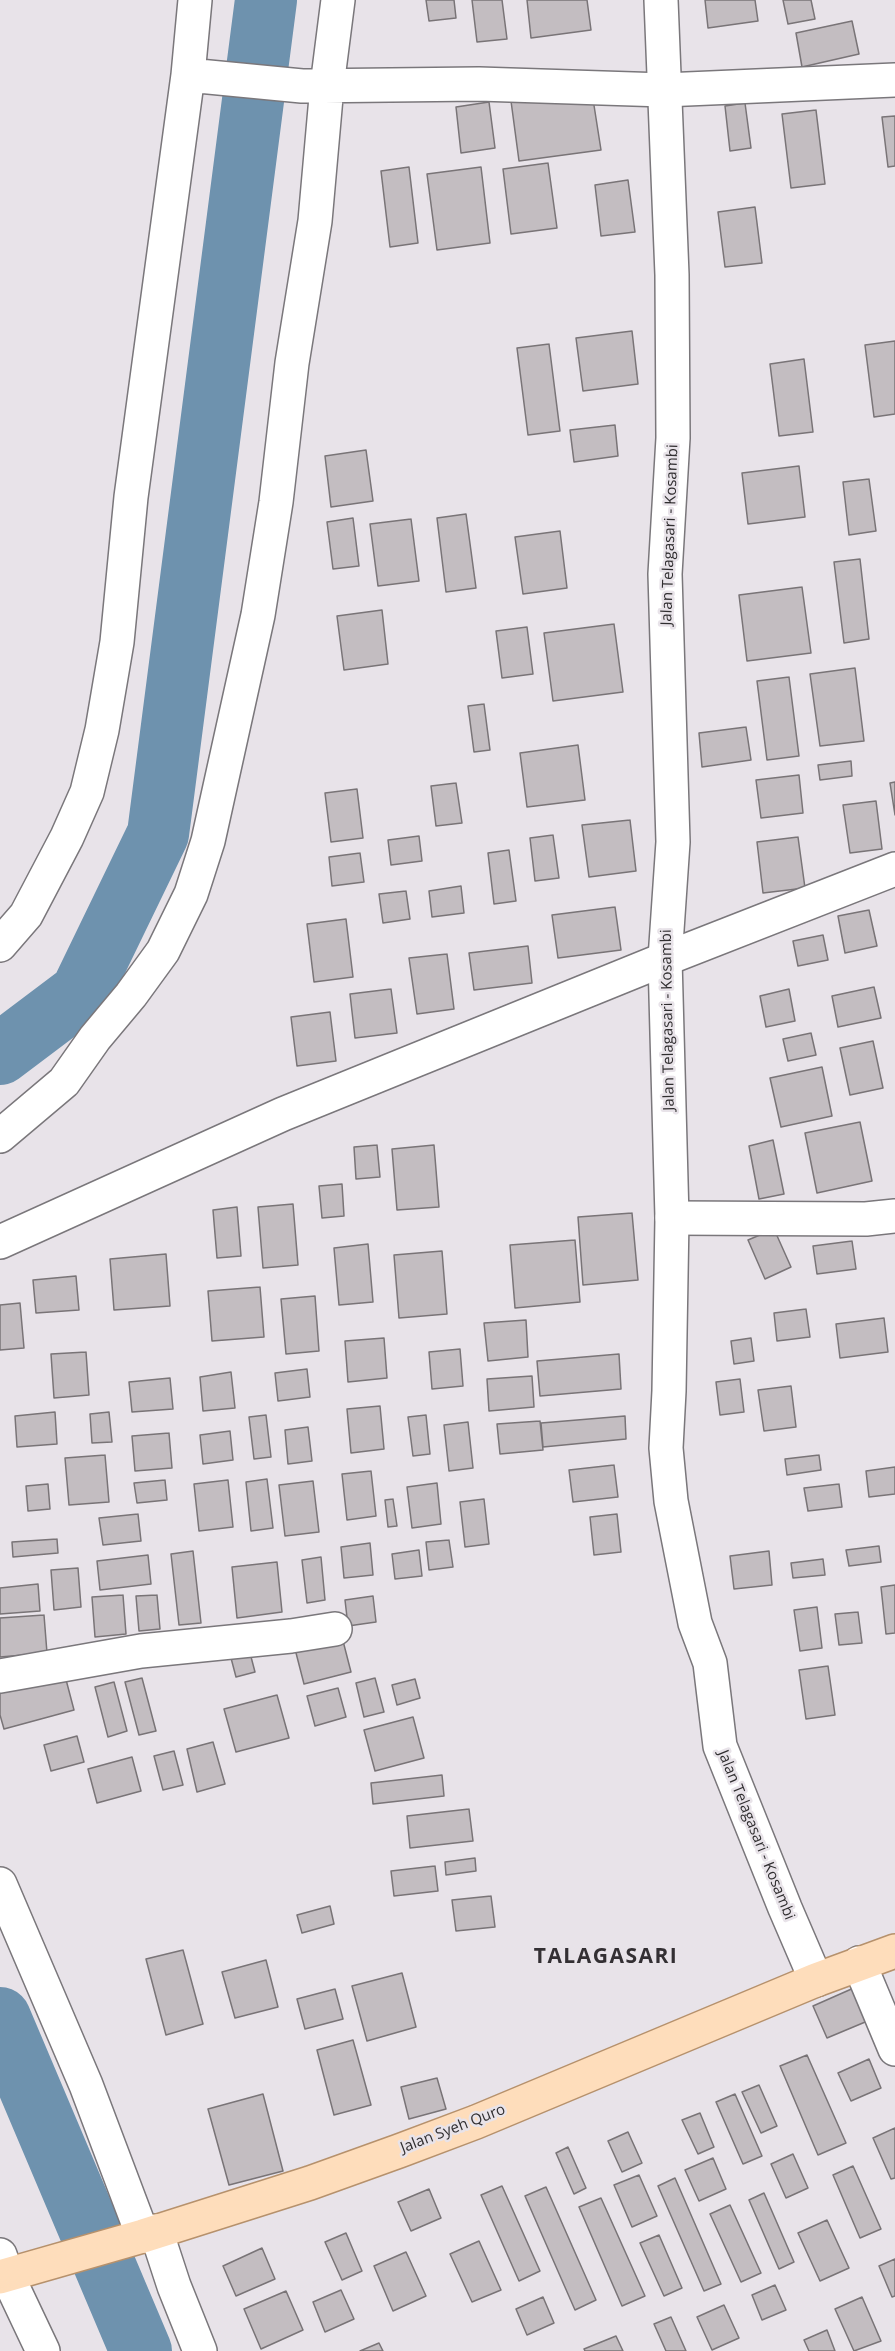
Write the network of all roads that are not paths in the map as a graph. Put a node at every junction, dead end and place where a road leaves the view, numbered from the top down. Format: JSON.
{"nodes":[{"id":1,"x":195,"y":0,"type":"edge"},
{"id":2,"x":338,"y":0,"type":"edge"},
{"id":3,"x":660,"y":0,"type":"edge"},
{"id":4,"x":197,"y":76,"type":"junction"},
{"id":5,"x":895,"y":80,"type":"edge"},
{"id":6,"x":315,"y":86,"type":"junction"},
{"id":7,"x":664,"y":90,"type":"junction"},
{"id":8,"x":895,"y":869,"type":"edge"},
{"id":9,"x":0,"y":945,"type":"edge"},
{"id":10,"x":665,"y":959,"type":"junction"},
{"id":11,"x":0,"y":1136,"type":"edge"},
{"id":12,"x":895,"y":1216,"type":"edge"},
{"id":13,"x":672,"y":1218,"type":"junction"},
{"id":14,"x":0,"y":1242,"type":"edge"},
{"id":15,"x":335,"y":1629,"type":"dead end"},
{"id":16,"x":0,"y":1676,"type":"edge"},
{"id":17,"x":0,"y":1884,"type":"edge"},
{"id":18,"x":895,"y":1951,"type":"edge"},
{"id":19,"x":859,"y":1963,"type":"junction"},
{"id":20,"x":816,"y":1980,"type":"junction"},
{"id":21,"x":895,"y":2049,"type":"edge"},
{"id":22,"x":143,"y":2235,"type":"junction"},
{"id":23,"x":2,"y":2269,"type":"edge"},
{"id":24,"x":43,"y":2351,"type":"edge"},
{"id":25,"x":200,"y":2351,"type":"edge"}],
"edges":[{"from":1,"to":4,"type":"street"},
{"from":2,"to":6,"type":"street"},
{"from":3,"to":7,"type":"street","name":"Jalan Telagasari - Kosambi"},
{"from":4,"to":6,"type":"street"},
{"from":4,"to":9,"type":"street"},
{"from":5,"to":7,"type":"street"},
{"from":6,"to":7,"type":"street"},
{"from":6,"to":11,"type":"street"},
{"from":7,"to":10,"type":"street","name":"Jalan Telagasari - Kosambi"},
{"from":8,"to":10,"type":"street"},
{"from":10,"to":13,"type":"street","name":"Jalan Telagasari - Kosambi"},
{"from":10,"to":14,"type":"street"},
{"from":12,"to":13,"type":"street"},
{"from":13,"to":20,"type":"street","name":"Jalan Telagasari - Kosambi"},
{"from":15,"to":16,"type":"street"},
{"from":17,"to":22,"type":"street"},
{"from":18,"to":19,"type":"main road","name":"Jalan Syeh Quro"},
{"from":19,"to":20,"type":"main road","name":"Jalan Syeh Quro"},
{"from":19,"to":21,"type":"street"},
{"from":20,"to":22,"type":"main road","name":"Jalan Syeh Quro"},
{"from":22,"to":23,"type":"main road","name":"Jalan Syeh Quro"},
{"from":22,"to":25,"type":"street"},
{"from":23,"to":24,"type":"street"}]}
